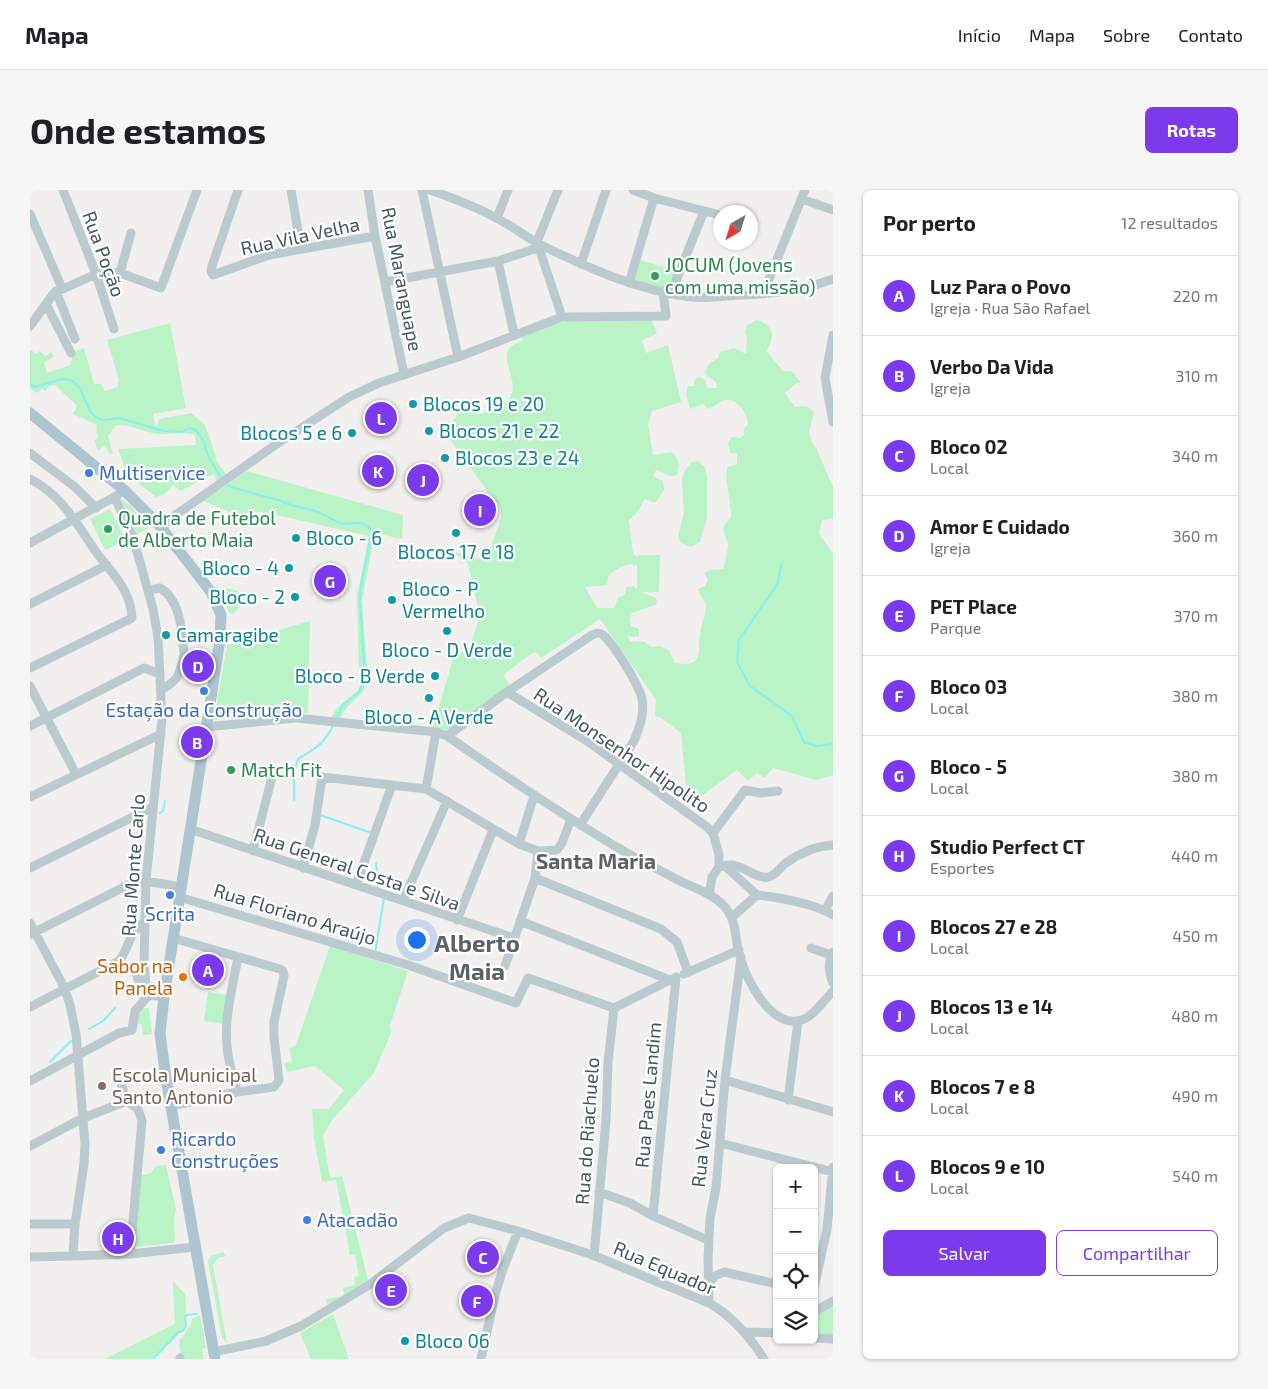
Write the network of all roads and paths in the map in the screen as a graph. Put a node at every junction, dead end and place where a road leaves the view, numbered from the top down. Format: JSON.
{"nodes":[{"id":1,"x":63,"y":190,"type":"edge"},
{"id":2,"x":197,"y":190,"type":"edge"},
{"id":3,"x":238,"y":190,"type":"edge"},
{"id":4,"x":291,"y":190,"type":"edge"},
{"id":5,"x":368,"y":190,"type":"edge"},
{"id":6,"x":422,"y":190,"type":"edge"},
{"id":7,"x":430,"y":190,"type":"edge"},
{"id":8,"x":508,"y":190,"type":"edge"},
{"id":9,"x":558,"y":190,"type":"edge"},
{"id":10,"x":606,"y":190,"type":"edge"},
{"id":11,"x":633,"y":190,"type":"edge"},
{"id":12,"x":803,"y":194,"type":"edge"},
{"id":13,"x":654,"y":198,"type":"junction"},
{"id":14,"x":833,"y":210,"type":"edge"},
{"id":15,"x":704,"y":211,"type":"junction"},
{"id":16,"x":713,"y":213,"type":"edge"},
{"id":17,"x":30,"y":214,"type":"edge"},
{"id":18,"x":497,"y":218,"type":"junction"},
{"id":19,"x":131,"y":234,"type":"dead end"},
{"id":20,"x":375,"y":236,"type":"junction"},
{"id":21,"x":540,"y":246,"type":"junction"},
{"id":22,"x":301,"y":249,"type":"junction"},
{"id":23,"x":498,"y":261,"type":"junction"},
{"id":24,"x":581,"y":264,"type":"junction"},
{"id":25,"x":441,"y":272,"type":"junction"},
{"id":26,"x":120,"y":273,"type":"junction"},
{"id":27,"x":96,"y":274,"type":"junction"},
{"id":28,"x":833,"y":279,"type":"edge"},
{"id":29,"x":385,"y":282,"type":"junction"},
{"id":30,"x":629,"y":283,"type":"junction"},
{"id":31,"x":57,"y":291,"type":"junction"},
{"id":32,"x":667,"y":292,"type":"junction"},
{"id":33,"x":763,"y":294,"type":"junction"},
{"id":34,"x":46,"y":304,"type":"junction"},
{"id":35,"x":562,"y":317,"type":"junction"},
{"id":36,"x":30,"y":326,"type":"edge"},
{"id":37,"x":114,"y":329,"type":"dead end"},
{"id":38,"x":514,"y":334,"type":"junction"},
{"id":39,"x":833,"y":335,"type":"edge"},
{"id":40,"x":75,"y":339,"type":"dead end"},
{"id":41,"x":71,"y":353,"type":"dead end"},
{"id":42,"x":458,"y":357,"type":"junction"},
{"id":43,"x":404,"y":374,"type":"junction"},
{"id":44,"x":831,"y":404,"type":"edge"},
{"id":45,"x":30,"y":413,"type":"edge"},
{"id":46,"x":833,"y":422,"type":"edge"},
{"id":47,"x":30,"y":453,"type":"edge"},
{"id":48,"x":30,"y":478,"type":"edge"},
{"id":49,"x":124,"y":490,"type":"junction"},
{"id":50,"x":115,"y":498,"type":"junction"},
{"id":51,"x":96,"y":508,"type":"junction"},
{"id":52,"x":75,"y":519,"type":"junction"},
{"id":53,"x":160,"y":526,"type":"junction"},
{"id":54,"x":30,"y":543,"type":"edge"},
{"id":55,"x":106,"y":565,"type":"junction"},
{"id":56,"x":148,"y":590,"type":"junction"},
{"id":57,"x":30,"y":604,"type":"edge"},
{"id":58,"x":184,"y":654,"type":"junction"},
{"id":59,"x":217,"y":659,"type":"junction"},
{"id":60,"x":30,"y":668,"type":"edge"},
{"id":61,"x":160,"y":674,"type":"junction"},
{"id":62,"x":30,"y":686,"type":"edge"},
{"id":63,"x":161,"y":690,"type":"junction"},
{"id":64,"x":507,"y":692,"type":"junction"},
{"id":65,"x":46,"y":718,"type":"junction"},
{"id":66,"x":30,"y":726,"type":"edge"},
{"id":67,"x":206,"y":728,"type":"junction"},
{"id":68,"x":436,"y":732,"type":"junction"},
{"id":69,"x":161,"y":734,"type":"junction"},
{"id":70,"x":447,"y":736,"type":"junction"},
{"id":71,"x":620,"y":764,"type":"junction"},
{"id":72,"x":76,"y":774,"type":"junction"},
{"id":73,"x":272,"y":777,"type":"dead end"},
{"id":74,"x":392,"y":785,"type":"junction"},
{"id":75,"x":426,"y":789,"type":"junction"},
{"id":76,"x":778,"y":791,"type":"dead end"},
{"id":77,"x":534,"y":796,"type":"junction"},
{"id":78,"x":30,"y":797,"type":"edge"},
{"id":79,"x":447,"y":801,"type":"junction"},
{"id":80,"x":152,"y":807,"type":"junction"},
{"id":81,"x":571,"y":819,"type":"junction"},
{"id":82,"x":580,"y":825,"type":"junction"},
{"id":83,"x":190,"y":829,"type":"junction"},
{"id":84,"x":493,"y":830,"type":"junction"},
{"id":85,"x":713,"y":833,"type":"junction"},
{"id":86,"x":519,"y":844,"type":"junction"},
{"id":87,"x":833,"y":845,"type":"edge"},
{"id":88,"x":254,"y":851,"type":"junction"},
{"id":89,"x":538,"y":851,"type":"junction"},
{"id":90,"x":722,"y":867,"type":"junction"},
{"id":91,"x":30,"y":868,"type":"edge"},
{"id":92,"x":303,"y":868,"type":"junction"},
{"id":93,"x":535,"y":878,"type":"junction"},
{"id":94,"x":146,"y":882,"type":"junction"},
{"id":95,"x":356,"y":885,"type":"junction"},
{"id":96,"x":180,"y":892,"type":"junction"},
{"id":97,"x":709,"y":895,"type":"junction"},
{"id":98,"x":757,"y":895,"type":"junction"},
{"id":99,"x":833,"y":896,"type":"edge"},
{"id":100,"x":403,"y":901,"type":"junction"},
{"id":101,"x":825,"y":910,"type":"junction"},
{"id":102,"x":833,"y":915,"type":"edge"},
{"id":103,"x":732,"y":917,"type":"junction"},
{"id":104,"x":457,"y":920,"type":"junction"},
{"id":105,"x":520,"y":921,"type":"junction"},
{"id":106,"x":144,"y":922,"type":"junction"},
{"id":107,"x":30,"y":923,"type":"edge"},
{"id":108,"x":32,"y":934,"type":"edge"},
{"id":109,"x":173,"y":938,"type":"junction"},
{"id":110,"x":514,"y":938,"type":"junction"},
{"id":111,"x":811,"y":948,"type":"dead end"},
{"id":112,"x":740,"y":954,"type":"junction"},
{"id":113,"x":832,"y":954,"type":"edge"},
{"id":114,"x":238,"y":958,"type":"junction"},
{"id":115,"x":505,"y":966,"type":"dead end"},
{"id":116,"x":136,"y":968,"type":"dead end"},
{"id":117,"x":688,"y":972,"type":"junction"},
{"id":118,"x":672,"y":979,"type":"junction"},
{"id":119,"x":145,"y":983,"type":"junction"},
{"id":120,"x":833,"y":983,"type":"edge"},
{"id":121,"x":65,"y":990,"type":"junction"},
{"id":122,"x":833,"y":992,"type":"edge"},
{"id":123,"x":164,"y":996,"type":"junction"},
{"id":124,"x":147,"y":998,"type":"junction"},
{"id":125,"x":30,"y":1007,"type":"edge"},
{"id":126,"x":614,"y":1008,"type":"junction"},
{"id":127,"x":798,"y":1021,"type":"junction"},
{"id":128,"x":77,"y":1056,"type":"junction"},
{"id":129,"x":118,"y":1075,"type":"dead end"},
{"id":130,"x":725,"y":1080,"type":"junction"},
{"id":131,"x":30,"y":1081,"type":"edge"},
{"id":132,"x":237,"y":1092,"type":"junction"},
{"id":133,"x":788,"y":1100,"type":"junction"},
{"id":134,"x":127,"y":1102,"type":"junction"},
{"id":135,"x":171,"y":1106,"type":"junction"},
{"id":136,"x":833,"y":1112,"type":"edge"},
{"id":137,"x":82,"y":1118,"type":"junction"},
{"id":138,"x":720,"y":1143,"type":"junction"},
{"id":139,"x":30,"y":1146,"type":"edge"},
{"id":140,"x":833,"y":1167,"type":"edge"},
{"id":141,"x":833,"y":1172,"type":"edge"},
{"id":142,"x":599,"y":1192,"type":"junction"},
{"id":143,"x":653,"y":1216,"type":"junction"},
{"id":144,"x":30,"y":1224,"type":"edge"},
{"id":145,"x":75,"y":1224,"type":"junction"},
{"id":146,"x":830,"y":1228,"type":"edge"},
{"id":147,"x":518,"y":1231,"type":"junction"},
{"id":148,"x":708,"y":1240,"type":"junction"},
{"id":149,"x":195,"y":1247,"type":"junction"},
{"id":150,"x":130,"y":1254,"type":"junction"},
{"id":151,"x":30,"y":1256,"type":"edge"},
{"id":152,"x":73,"y":1256,"type":"junction"},
{"id":153,"x":594,"y":1256,"type":"junction"},
{"id":154,"x":818,"y":1274,"type":"edge"},
{"id":155,"x":773,"y":1283,"type":"edge"},
{"id":156,"x":708,"y":1285,"type":"junction"},
{"id":157,"x":833,"y":1301,"type":"edge"},
{"id":158,"x":709,"y":1303,"type":"junction"},
{"id":159,"x":818,"y":1310,"type":"edge"},
{"id":160,"x":744,"y":1332,"type":"junction"},
{"id":161,"x":773,"y":1333,"type":"edge"},
{"id":162,"x":818,"y":1338,"type":"edge"},
{"id":163,"x":833,"y":1339,"type":"edge"},
{"id":164,"x":214,"y":1355,"type":"edge"},
{"id":165,"x":481,"y":1359,"type":"edge"},
{"id":166,"x":764,"y":1359,"type":"edge"}],
"edges":[{"from":1,"to":27,"type":"street","name":"Rua Poção"},
{"from":2,"to":26,"type":"street"},
{"from":3,"to":22,"type":"street","name":"Rua Vila Velha"},
{"from":4,"to":22,"type":"street"},
{"from":5,"to":20,"type":"street","name":"Rua Maranguape"},
{"from":6,"to":25,"type":"street"},
{"from":7,"to":18,"type":"street"},
{"from":8,"to":18,"type":"street"},
{"from":9,"to":21,"type":"street"},
{"from":10,"to":24,"type":"street"},
{"from":11,"to":13,"type":"street"},
{"from":12,"to":14,"type":"street"},
{"from":12,"to":33,"type":"street"},
{"from":13,"to":15,"type":"street"},
{"from":13,"to":30,"type":"street"},
{"from":15,"to":16,"type":"street"},
{"from":15,"to":32,"type":"street"},
{"from":17,"to":31,"type":"street"},
{"from":18,"to":21,"type":"street"},
{"from":19,"to":26,"type":"street"},
{"from":20,"to":22,"type":"street","name":"Rua Vila Velha"},
{"from":20,"to":29,"type":"street","name":"Rua Maranguape"},
{"from":21,"to":23,"type":"street"},
{"from":21,"to":24,"type":"street"},
{"from":21,"to":35,"type":"street"},
{"from":23,"to":25,"type":"street"},
{"from":23,"to":38,"type":"street"},
{"from":24,"to":30,"type":"street"},
{"from":25,"to":29,"type":"street"},
{"from":25,"to":42,"type":"street"},
{"from":26,"to":27,"type":"street"},
{"from":27,"to":31,"type":"street"},
{"from":27,"to":37,"type":"street","name":"Rua Poção"},
{"from":28,"to":33,"type":"street"},
{"from":29,"to":43,"type":"street","name":"Rua Maranguape"},
{"from":30,"to":32,"type":"street"},
{"from":31,"to":34,"type":"street"},
{"from":31,"to":40,"type":"street"},
{"from":32,"to":33,"type":"street"},
{"from":32,"to":35,"type":"street"},
{"from":34,"to":36,"type":"street"},
{"from":34,"to":41,"type":"street"},
{"from":35,"to":38,"type":"street"},
{"from":38,"to":42,"type":"street"},
{"from":39,"to":44,"type":"street"},
{"from":42,"to":43,"type":"street"},
{"from":43,"to":53,"type":"street"},
{"from":44,"to":46,"type":"street"},
{"from":45,"to":49,"type":"main road"},
{"from":47,"to":51,"type":"street"},
{"from":48,"to":52,"type":"street"},
{"from":49,"to":50,"type":"street"},
{"from":49,"to":53,"type":"main road"},
{"from":50,"to":51,"type":"street"},
{"from":50,"to":56,"type":"street","name":"Rua Monte Carlo"},
{"from":51,"to":52,"type":"street"},
{"from":52,"to":54,"type":"street"},
{"from":52,"to":55,"type":"street"},
{"from":53,"to":59,"type":"main road"},
{"from":55,"to":57,"type":"street"},
{"from":55,"to":60,"type":"street"},
{"from":56,"to":58,"type":"street"},
{"from":56,"to":61,"type":"street","name":"Rua Monte Carlo"},
{"from":58,"to":59,"type":"street"},
{"from":58,"to":63,"type":"street"},
{"from":59,"to":67,"type":"main road"},
{"from":61,"to":63,"type":"street","name":"Rua Monte Carlo"},
{"from":61,"to":65,"type":"street"},
{"from":62,"to":65,"type":"street"},
{"from":63,"to":69,"type":"street","name":"Rua Monte Carlo"},
{"from":64,"to":70,"type":"street"},
{"from":64,"to":71,"type":"street","name":"Rua Monsenhor Hipolito"},
{"from":64,"to":71,"type":"street"},
{"from":65,"to":66,"type":"street"},
{"from":65,"to":72,"type":"street"},
{"from":67,"to":68,"type":"street"},
{"from":67,"to":83,"type":"main road"},
{"from":68,"to":70,"type":"street"},
{"from":68,"to":75,"type":"street"},
{"from":69,"to":72,"type":"street"},
{"from":69,"to":80,"type":"street","name":"Rua Monte Carlo"},
{"from":70,"to":77,"type":"street"},
{"from":71,"to":82,"type":"street"},
{"from":71,"to":85,"type":"street","name":"Rua Monsenhor Hipolito"},
{"from":72,"to":78,"type":"street"},
{"from":73,"to":88,"type":"street"},
{"from":74,"to":75,"type":"street"},
{"from":74,"to":92,"type":"street"},
{"from":74,"to":95,"type":"street"},
{"from":75,"to":79,"type":"street"},
{"from":76,"to":85,"type":"street"},
{"from":77,"to":81,"type":"street"},
{"from":77,"to":86,"type":"street"},
{"from":79,"to":84,"type":"street"},
{"from":79,"to":100,"type":"street"},
{"from":80,"to":91,"type":"street"},
{"from":80,"to":94,"type":"street","name":"Rua Monte Carlo"},
{"from":81,"to":82,"type":"street"},
{"from":81,"to":89,"type":"street"},
{"from":82,"to":97,"type":"street"},
{"from":83,"to":88,"type":"street","name":"Rua General Costa e Silva"},
{"from":83,"to":96,"type":"main road"},
{"from":84,"to":86,"type":"street"},
{"from":84,"to":104,"type":"street"},
{"from":85,"to":90,"type":"street","name":"Rua Monsenhor Hipolito"},
{"from":86,"to":89,"type":"street"},
{"from":87,"to":90,"type":"street"},
{"from":88,"to":92,"type":"street","name":"Rua General Costa e Silva"},
{"from":89,"to":93,"type":"street"},
{"from":90,"to":97,"type":"street","name":"Rua Monsenhor Hipolito"},
{"from":90,"to":98,"type":"street"},
{"from":92,"to":95,"type":"street","name":"Rua General Costa e Silva"},
{"from":93,"to":105,"type":"street"},
{"from":93,"to":117,"type":"street"},
{"from":94,"to":96,"type":"street","name":"Rua Floriano Araújo"},
{"from":94,"to":106,"type":"street","name":"Rua Monte Carlo"},
{"from":94,"to":108,"type":"street"},
{"from":95,"to":100,"type":"street","name":"Rua General Costa e Silva"},
{"from":96,"to":109,"type":"main road"},
{"from":96,"to":126,"type":"street","name":"Rua Floriano Araújo"},
{"from":97,"to":103,"type":"street"},
{"from":98,"to":101,"type":"street"},
{"from":98,"to":103,"type":"street"},
{"from":99,"to":101,"type":"street"},
{"from":100,"to":104,"type":"street","name":"Rua General Costa e Silva"},
{"from":101,"to":102,"type":"street"},
{"from":103,"to":112,"type":"street"},
{"from":104,"to":110,"type":"street","name":"Rua General Costa e Silva"},
{"from":105,"to":110,"type":"street"},
{"from":105,"to":118,"type":"street"},
{"from":106,"to":119,"type":"street","name":"Rua Monte Carlo"},
{"from":106,"to":121,"type":"street"},
{"from":107,"to":108,"type":"street"},
{"from":108,"to":121,"type":"street"},
{"from":109,"to":114,"type":"street"},
{"from":109,"to":123,"type":"main road"},
{"from":110,"to":115,"type":"street"},
{"from":111,"to":113,"type":"street"},
{"from":112,"to":117,"type":"street"},
{"from":112,"to":127,"type":"street"},
{"from":112,"to":130,"type":"street","name":"Rua Vera Cruz"},
{"from":113,"to":120,"type":"street"},
{"from":114,"to":132,"type":"street"},
{"from":114,"to":132,"type":"street"},
{"from":116,"to":119,"type":"street"},
{"from":117,"to":118,"type":"street"},
{"from":118,"to":126,"type":"street"},
{"from":118,"to":143,"type":"street","name":"Rua Paes Landim"},
{"from":119,"to":124,"type":"street","name":"Rua Monte Carlo"},
{"from":121,"to":125,"type":"street"},
{"from":121,"to":128,"type":"street"},
{"from":122,"to":127,"type":"street"},
{"from":123,"to":124,"type":"street"},
{"from":123,"to":135,"type":"main road"},
{"from":124,"to":128,"type":"street"},
{"from":126,"to":142,"type":"street","name":"Rua do Riachuelo"},
{"from":127,"to":133,"type":"street"},
{"from":128,"to":131,"type":"street"},
{"from":128,"to":137,"type":"street"},
{"from":129,"to":134,"type":"street"},
{"from":130,"to":133,"type":"street"},
{"from":130,"to":138,"type":"street","name":"Rua Vera Cruz"},
{"from":132,"to":135,"type":"street"},
{"from":133,"to":136,"type":"street"},
{"from":134,"to":137,"type":"street"},
{"from":134,"to":150,"type":"street"},
{"from":135,"to":149,"type":"main road"},
{"from":137,"to":139,"type":"street"},
{"from":137,"to":145,"type":"street"},
{"from":138,"to":141,"type":"street"},
{"from":138,"to":148,"type":"street","name":"Rua Vera Cruz"},
{"from":140,"to":141,"type":"street"},
{"from":141,"to":146,"type":"street"},
{"from":142,"to":143,"type":"street"},
{"from":142,"to":153,"type":"street","name":"Rua do Riachuelo"},
{"from":143,"to":148,"type":"street"},
{"from":144,"to":145,"type":"street"},
{"from":145,"to":152,"type":"street"},
{"from":146,"to":154,"type":"street"},
{"from":147,"to":153,"type":"street","name":"Rua Equador"},
{"from":147,"to":164,"type":"street","name":"Rua Equador"},
{"from":147,"to":165,"type":"street"},
{"from":148,"to":156,"type":"street","name":"Rua Vera Cruz"},
{"from":149,"to":150,"type":"street"},
{"from":149,"to":164,"type":"main road"},
{"from":150,"to":152,"type":"street"},
{"from":151,"to":152,"type":"street"},
{"from":153,"to":158,"type":"street","name":"Rua Equador"},
{"from":155,"to":156,"type":"street"},
{"from":156,"to":158,"type":"street","name":"Rua Vera Cruz"},
{"from":157,"to":159,"type":"street"},
{"from":158,"to":160,"type":"street","name":"Rua Equador"},
{"from":160,"to":161,"type":"street"},
{"from":160,"to":166,"type":"street","name":"Rua Equador"},
{"from":162,"to":163,"type":"street"}]}
